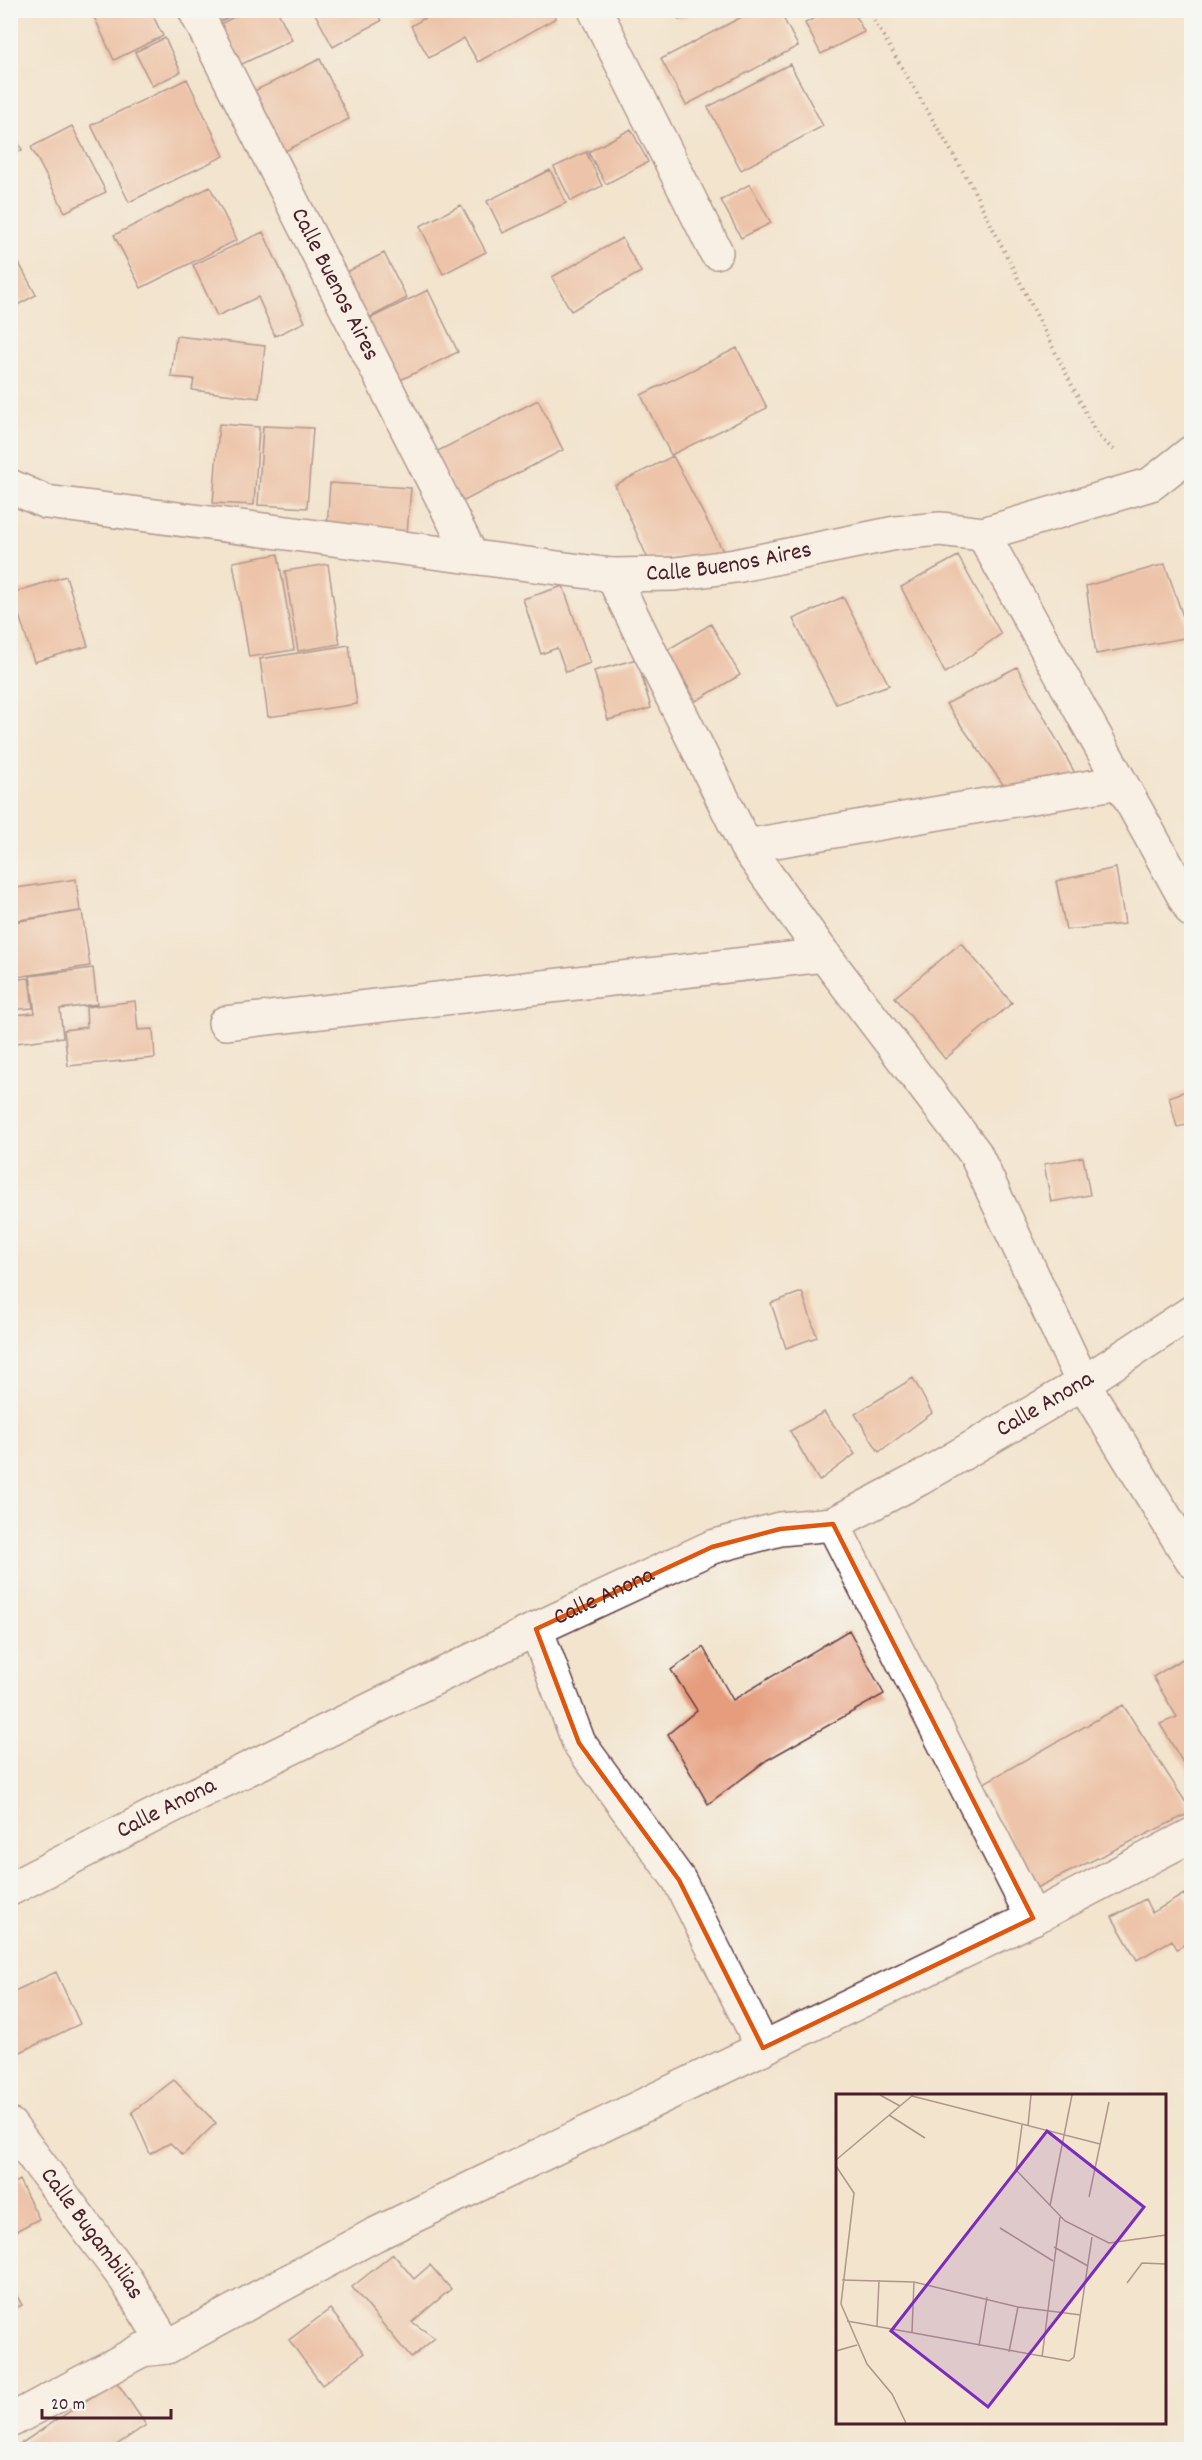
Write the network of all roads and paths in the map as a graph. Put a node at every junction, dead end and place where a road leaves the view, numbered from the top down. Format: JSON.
{"nodes":[{"id":1,"x":195,"y":10,"type":"edge"},
{"id":2,"x":595,"y":10,"type":"edge"},
{"id":3,"x":868,"y":10,"type":"edge"},
{"id":4,"x":716,"y":252,"type":"dead end"},
{"id":5,"x":1191,"y":452,"type":"edge"},
{"id":6,"x":1151,"y":484,"type":"junction"},
{"id":7,"x":10,"y":486,"type":"edge"},
{"id":8,"x":983,"y":534,"type":"junction"},
{"id":9,"x":472,"y":557,"type":"junction"},
{"id":10,"x":612,"y":574,"type":"junction"},
{"id":11,"x":1120,"y":782,"type":"junction"},
{"id":12,"x":746,"y":846,"type":"junction"},
{"id":13,"x":1191,"y":911,"type":"edge"},
{"id":14,"x":824,"y":955,"type":"junction"},
{"id":15,"x":225,"y":1023,"type":"dead end"},
{"id":16,"x":1191,"y":1312,"type":"edge"},
{"id":17,"x":1083,"y":1383,"type":"junction"},
{"id":18,"x":832,"y":1524,"type":"junction"},
{"id":19,"x":1191,"y":1561,"type":"edge"},
{"id":20,"x":536,"y":1629,"type":"junction"},
{"id":21,"x":1191,"y":1834,"type":"edge"},
{"id":22,"x":10,"y":1889,"type":"edge"},
{"id":23,"x":1033,"y":1918,"type":"junction"},
{"id":24,"x":763,"y":2048,"type":"junction"},
{"id":25,"x":10,"y":2125,"type":"edge"},
{"id":26,"x":167,"y":2347,"type":"junction"},
{"id":27,"x":10,"y":2421,"type":"edge"}],
"edges":[{"from":1,"to":9,"type":"street","name":"Calle Buenos Aires"},
{"from":2,"to":4,"type":"street"},
{"from":3,"to":6,"type":"path"},
{"from":5,"to":6,"type":"street"},
{"from":6,"to":8,"type":"street"},
{"from":7,"to":9,"type":"street","name":"Calle Buenos Aires"},
{"from":8,"to":10,"type":"street","name":"Calle Buenos Aires"},
{"from":8,"to":11,"type":"street"},
{"from":9,"to":10,"type":"street","name":"Calle Buenos Aires"},
{"from":10,"to":12,"type":"street"},
{"from":11,"to":12,"type":"street"},
{"from":11,"to":13,"type":"street"},
{"from":12,"to":14,"type":"street"},
{"from":14,"to":15,"type":"street"},
{"from":14,"to":17,"type":"street"},
{"from":16,"to":17,"type":"street","name":"Calle Anona"},
{"from":17,"to":18,"type":"street","name":"Calle Anona"},
{"from":17,"to":19,"type":"street"},
{"from":18,"to":20,"type":"street","name":"Calle Anona"},
{"from":18,"to":23,"type":"street"},
{"from":20,"to":22,"type":"street","name":"Calle Anona"},
{"from":20,"to":24,"type":"street"},
{"from":21,"to":23,"type":"street"},
{"from":23,"to":24,"type":"street"},
{"from":24,"to":26,"type":"street"},
{"from":25,"to":26,"type":"street","name":"Calle Bugambilias"},
{"from":26,"to":27,"type":"street"}]}
